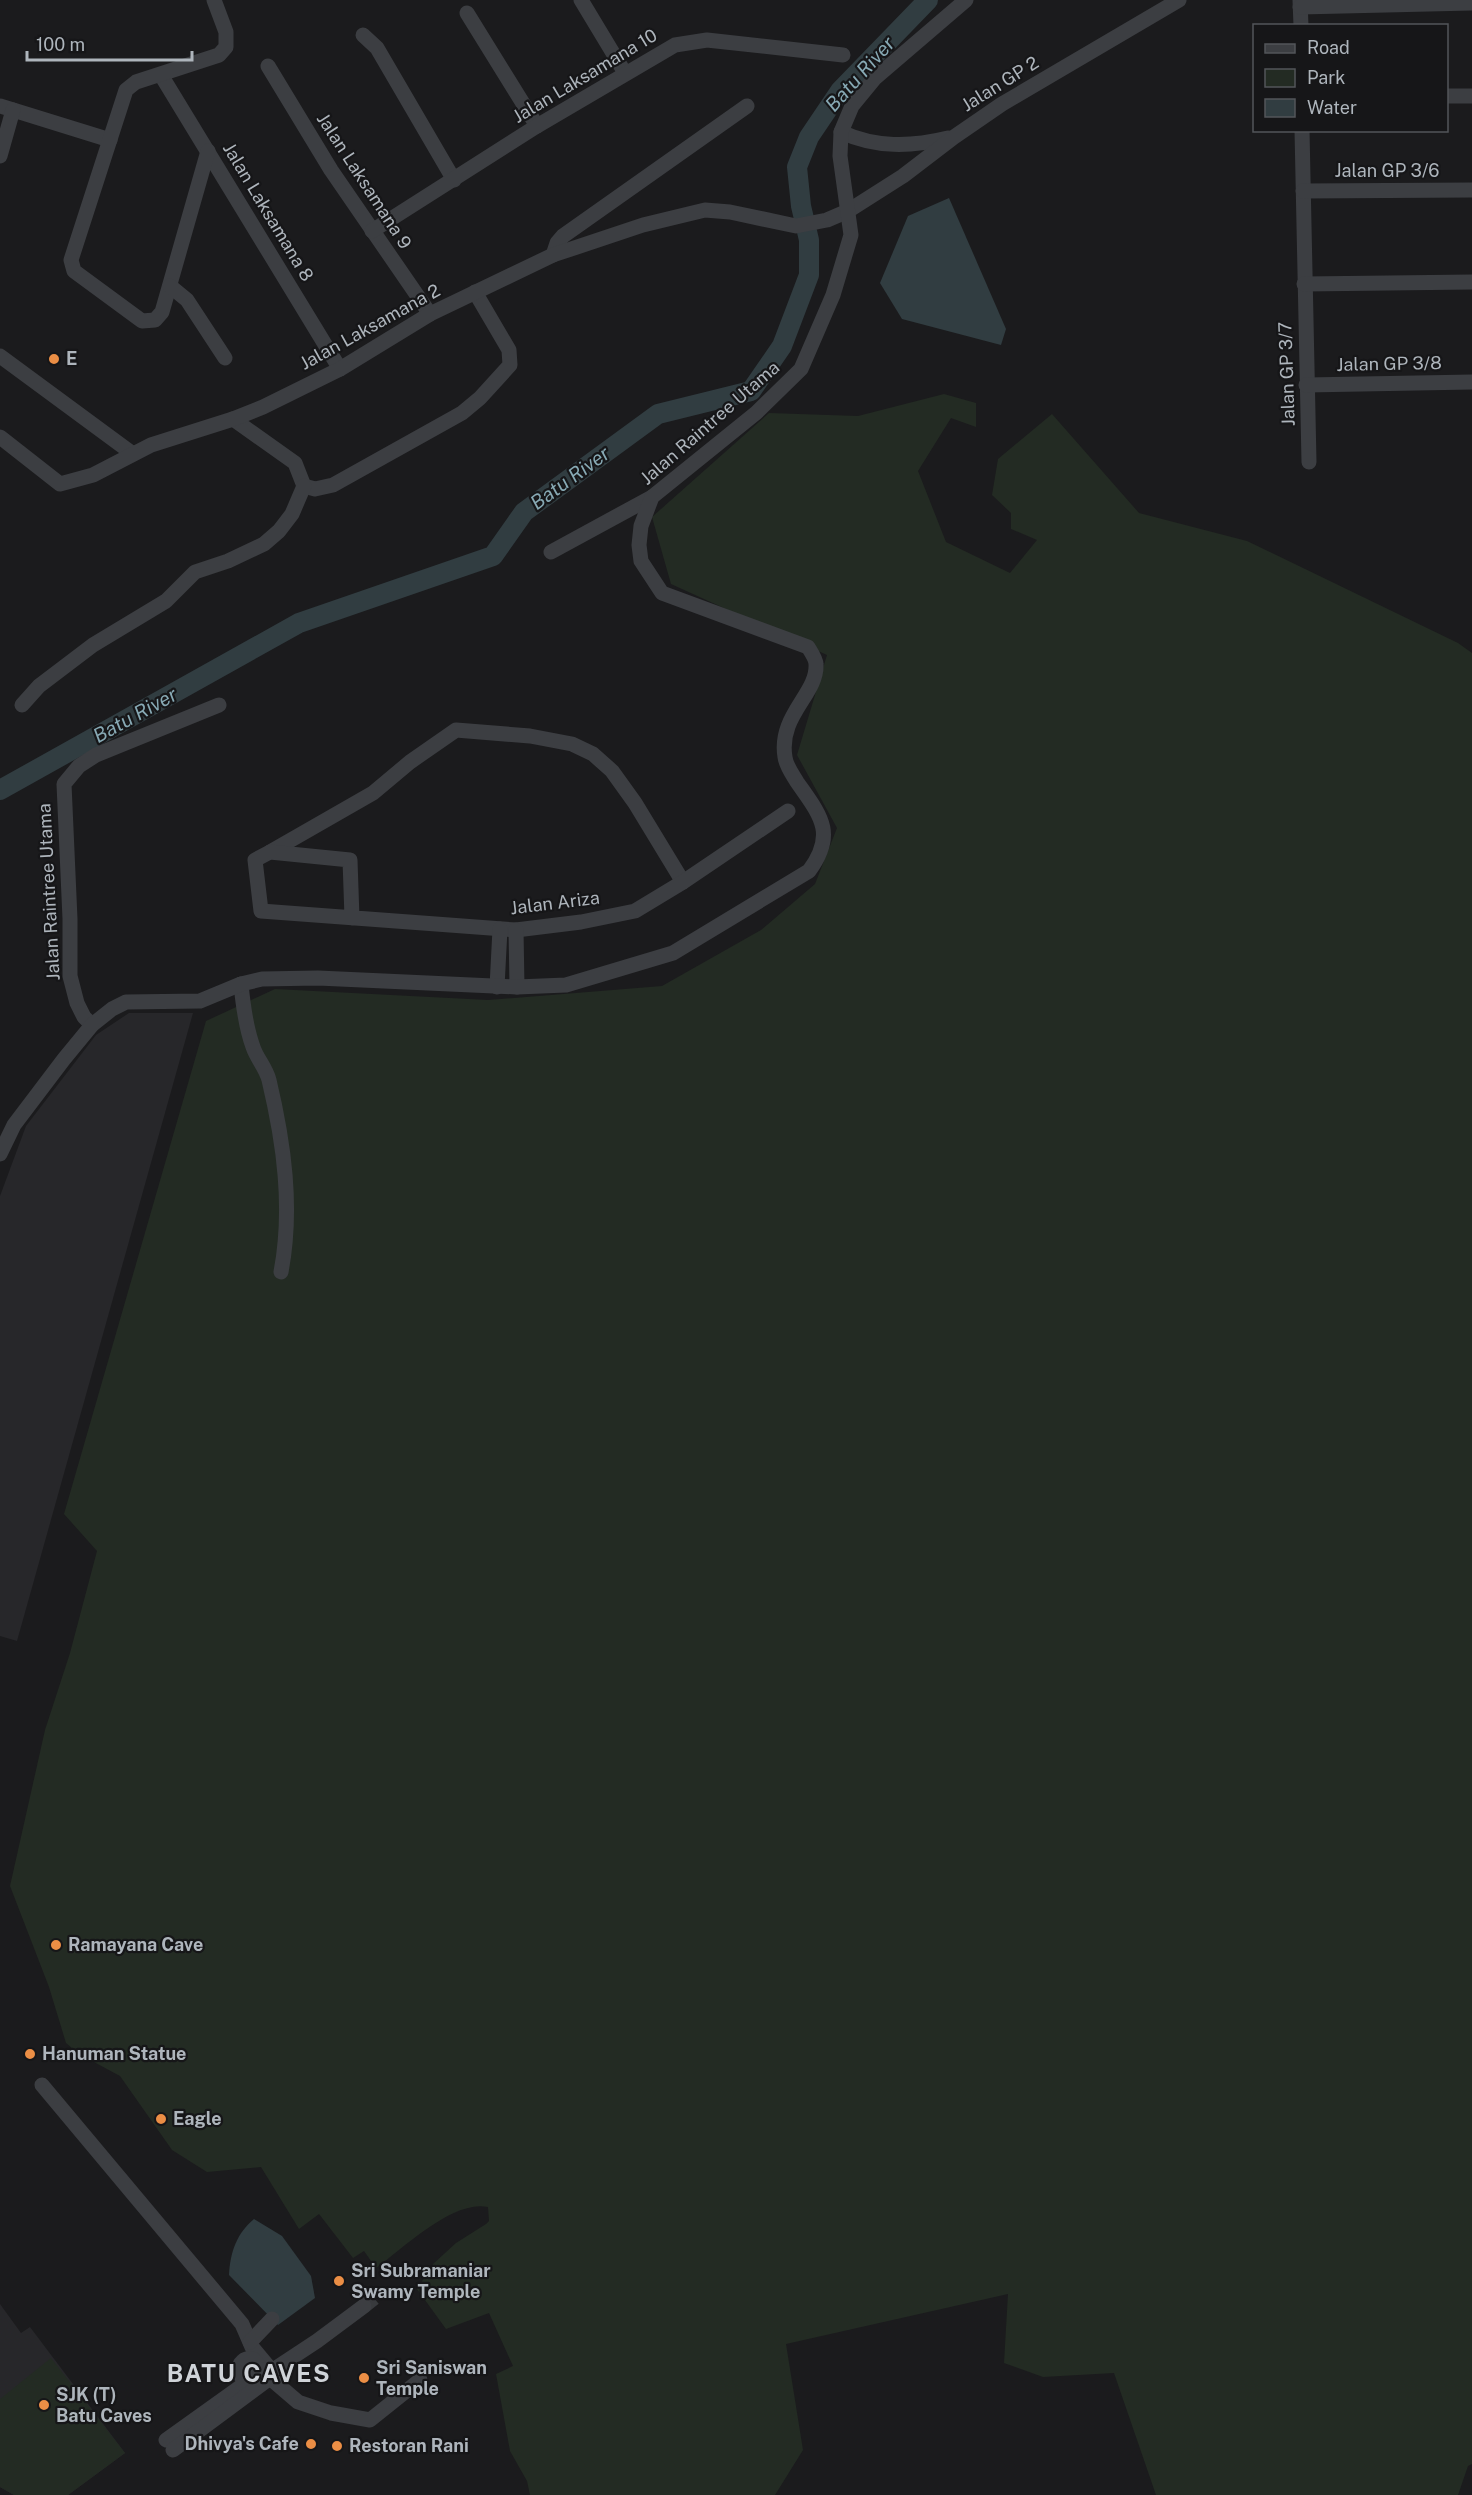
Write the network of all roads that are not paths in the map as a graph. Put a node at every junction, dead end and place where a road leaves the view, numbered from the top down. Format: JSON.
{"nodes":[{"id":1,"x":214,"y":0,"type":"edge"},
{"id":2,"x":581,"y":0,"type":"edge"},
{"id":3,"x":966,"y":0,"type":"edge"},
{"id":4,"x":1179,"y":0,"type":"edge"},
{"id":5,"x":1300,"y":3,"type":"edge"},
{"id":6,"x":1472,"y":3,"type":"edge"},
{"id":7,"x":467,"y":13,"type":"dead end"},
{"id":8,"x":1301,"y":24,"type":"edge"},
{"id":9,"x":363,"y":35,"type":"dead end"},
{"id":10,"x":843,"y":56,"type":"dead end"},
{"id":11,"x":268,"y":66,"type":"dead end"},
{"id":12,"x":626,"y":73,"type":"junction"},
{"id":13,"x":160,"y":75,"type":"junction"},
{"id":14,"x":1448,"y":96,"type":"edge"},
{"id":15,"x":1472,"y":96,"type":"edge"},
{"id":16,"x":747,"y":106,"type":"dead end"},
{"id":17,"x":6,"y":108,"type":"edge"},
{"id":18,"x":537,"y":126,"type":"junction"},
{"id":19,"x":841,"y":132,"type":"junction"},
{"id":20,"x":1302,"y":132,"type":"edge"},
{"id":21,"x":954,"y":137,"type":"junction"},
{"id":22,"x":110,"y":140,"type":"junction"},
{"id":23,"x":208,"y":151,"type":"junction"},
{"id":24,"x":0,"y":156,"type":"edge"},
{"id":25,"x":454,"y":180,"type":"junction"},
{"id":26,"x":1472,"y":190,"type":"edge"},
{"id":27,"x":1303,"y":191,"type":"junction"},
{"id":28,"x":848,"y":211,"type":"junction"},
{"id":29,"x":827,"y":220,"type":"joint"},
{"id":30,"x":372,"y":231,"type":"junction"},
{"id":31,"x":553,"y":255,"type":"junction"},
{"id":32,"x":1472,"y":282,"type":"edge"},
{"id":33,"x":1304,"y":284,"type":"junction"},
{"id":34,"x":170,"y":286,"type":"junction"},
{"id":35,"x":475,"y":292,"type":"junction"},
{"id":36,"x":430,"y":314,"type":"junction"},
{"id":37,"x":0,"y":356,"type":"edge"},
{"id":38,"x":225,"y":358,"type":"dead end"},
{"id":39,"x":340,"y":369,"type":"junction"},
{"id":40,"x":1472,"y":382,"type":"edge"},
{"id":41,"x":1306,"y":385,"type":"junction"},
{"id":42,"x":233,"y":419,"type":"junction"},
{"id":43,"x":0,"y":437,"type":"edge"},
{"id":44,"x":133,"y":454,"type":"junction"},
{"id":45,"x":1309,"y":462,"type":"dead end"},
{"id":46,"x":304,"y":486,"type":"junction"},
{"id":47,"x":652,"y":497,"type":"junction"},
{"id":48,"x":551,"y":552,"type":"dead end"},
{"id":49,"x":22,"y":705,"type":"dead end"},
{"id":50,"x":219,"y":705,"type":"dead end"},
{"id":51,"x":788,"y":812,"type":"dead end"},
{"id":52,"x":270,"y":852,"type":"junction"},
{"id":53,"x":683,"y":882,"type":"junction"},
{"id":54,"x":352,"y":918,"type":"junction"},
{"id":55,"x":500,"y":929,"type":"junction"},
{"id":56,"x":516,"y":930,"type":"junction"},
{"id":57,"x":241,"y":984,"type":"junction"},
{"id":58,"x":497,"y":987,"type":"junction"},
{"id":59,"x":517,"y":987,"type":"junction"},
{"id":60,"x":92,"y":1025,"type":"junction"},
{"id":61,"x":0,"y":1154,"type":"edge"},
{"id":62,"x":281,"y":1272,"type":"dead end"},
{"id":63,"x":42,"y":2085,"type":"dead end"},
{"id":64,"x":364,"y":2306,"type":"tunnel mouth"},
{"id":65,"x":272,"y":2319,"type":"dead end"},
{"id":66,"x":250,"y":2342,"type":"junction"},
{"id":67,"x":268,"y":2373,"type":"junction"},
{"id":68,"x":420,"y":2380,"type":"dead end"}],
"edges":[{"from":1,"to":13,"type":"street"},
{"from":2,"to":12,"type":"street"},
{"from":3,"to":19,"type":"street"},
{"from":4,"to":21,"type":"street","name":"Jalan GP 2"},
{"from":5,"to":6,"type":"street"},
{"from":5,"to":8,"type":"street"},
{"from":7,"to":18,"type":"street"},
{"from":9,"to":25,"type":"street"},
{"from":10,"to":12,"type":"street","name":"Jalan Laksamana 10"},
{"from":11,"to":30,"type":"street","name":"Jalan Laksamana 9"},
{"from":12,"to":18,"type":"street","name":"Jalan Laksamana 10"},
{"from":13,"to":22,"type":"street"},
{"from":13,"to":23,"type":"street","name":"Jalan Laksamana 8"},
{"from":14,"to":15,"type":"street"},
{"from":16,"to":31,"type":"street"},
{"from":17,"to":22,"type":"street"},
{"from":17,"to":24,"type":"street"},
{"from":18,"to":25,"type":"street","name":"Jalan Laksamana 10"},
{"from":19,"to":21,"type":"street"},
{"from":19,"to":28,"type":"street","name":"Jalan Raintree Utama"},
{"from":20,"to":27,"type":"street","name":"Jalan GP 3/7"},
{"from":21,"to":28,"type":"street","name":"Jalan GP 2"},
{"from":22,"to":34,"type":"street"},
{"from":23,"to":34,"type":"street"},
{"from":23,"to":39,"type":"street","name":"Jalan Laksamana 8"},
{"from":25,"to":30,"type":"street","name":"Jalan Laksamana 10"},
{"from":26,"to":27,"type":"street","name":"Jalan GP 3/6"},
{"from":27,"to":33,"type":"street","name":"Jalan GP 3/7"},
{"from":28,"to":29,"type":"street","name":"Jalan GP 2"},
{"from":28,"to":47,"type":"street","name":"Jalan Raintree Utama"},
{"from":29,"to":31,"type":"street","name":"Jalan Laksamana 2"},
{"from":30,"to":36,"type":"street","name":"Jalan Laksamana 9"},
{"from":31,"to":35,"type":"street","name":"Jalan Laksamana 2"},
{"from":32,"to":33,"type":"street"},
{"from":33,"to":41,"type":"street","name":"Jalan GP 3/7"},
{"from":34,"to":38,"type":"street"},
{"from":35,"to":36,"type":"street","name":"Jalan Laksamana 2"},
{"from":35,"to":46,"type":"street"},
{"from":36,"to":39,"type":"street","name":"Jalan Laksamana 2"},
{"from":37,"to":44,"type":"street"},
{"from":39,"to":42,"type":"street","name":"Jalan Laksamana 2"},
{"from":40,"to":41,"type":"street","name":"Jalan GP 3/8"},
{"from":41,"to":45,"type":"street","name":"Jalan GP 3/7"},
{"from":42,"to":44,"type":"street","name":"Jalan Laksamana 2"},
{"from":42,"to":46,"type":"street"},
{"from":43,"to":44,"type":"street","name":"Jalan Laksamana 2"},
{"from":46,"to":49,"type":"street"},
{"from":47,"to":48,"type":"street"},
{"from":47,"to":59,"type":"street","name":"Jalan Raintree Utama"},
{"from":50,"to":60,"type":"street","name":"Jalan Raintree Utama"},
{"from":51,"to":53,"type":"street","name":"Jalan Ariza"},
{"from":52,"to":53,"type":"street"},
{"from":52,"to":54,"type":"street"},
{"from":52,"to":54,"type":"street","name":"Jalan Ariza"},
{"from":53,"to":56,"type":"street","name":"Jalan Ariza"},
{"from":54,"to":55,"type":"street","name":"Jalan Ariza"},
{"from":55,"to":56,"type":"street","name":"Jalan Ariza"},
{"from":55,"to":58,"type":"street"},
{"from":56,"to":59,"type":"street"},
{"from":57,"to":58,"type":"street","name":"Jalan Raintree Utama"},
{"from":57,"to":60,"type":"street","name":"Jalan Raintree Utama"},
{"from":57,"to":62,"type":"street"},
{"from":58,"to":59,"type":"street","name":"Jalan Raintree Utama"},
{"from":60,"to":61,"type":"street","name":"Jalan Raintree Utama"},
{"from":63,"to":66,"type":"street"},
{"from":64,"to":67,"type":"street"},
{"from":65,"to":66,"type":"street"},
{"from":66,"to":67,"type":"street"},
{"from":67,"to":67,"type":"street"},
{"from":67,"to":68,"type":"street"}]}
